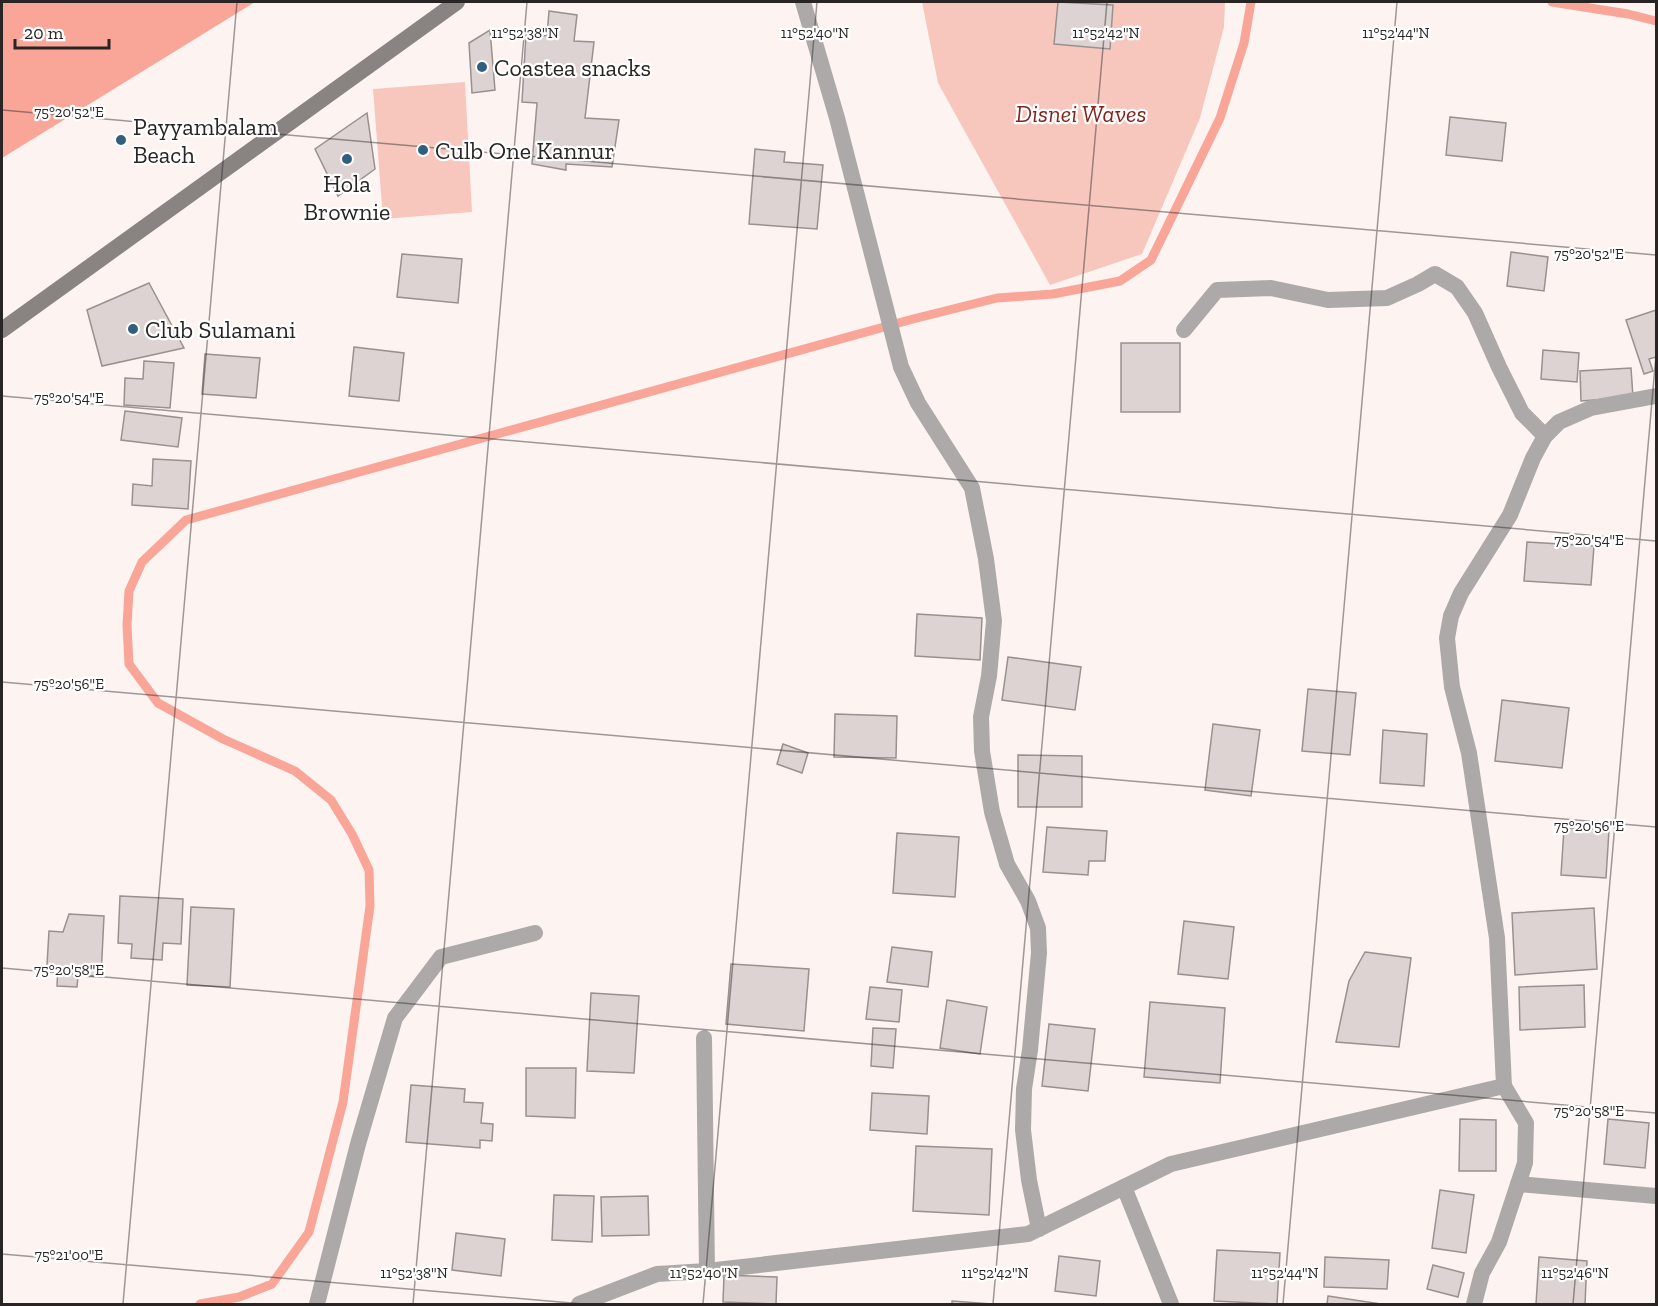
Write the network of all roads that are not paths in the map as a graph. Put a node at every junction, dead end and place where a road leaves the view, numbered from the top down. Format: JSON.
{"nodes":[{"id":1,"x":457,"y":2,"type":"edge"},
{"id":2,"x":803,"y":2,"type":"edge"},
{"id":3,"x":2,"y":330,"type":"edge"},
{"id":4,"x":1184,"y":330,"type":"dead end"},
{"id":5,"x":1656,"y":396,"type":"edge"},
{"id":6,"x":1545,"y":436,"type":"junction"},
{"id":7,"x":536,"y":933,"type":"dead end"},
{"id":8,"x":704,"y":1038,"type":"dead end"},
{"id":9,"x":1504,"y":1086,"type":"junction"},
{"id":10,"x":1518,"y":1184,"type":"junction"},
{"id":11,"x":1124,"y":1187,"type":"junction"},
{"id":12,"x":1656,"y":1196,"type":"edge"},
{"id":13,"x":1039,"y":1229,"type":"junction"},
{"id":14,"x":707,"y":1271,"type":"junction"},
{"id":15,"x":317,"y":1305,"type":"edge"},
{"id":16,"x":579,"y":1305,"type":"edge"},
{"id":17,"x":1171,"y":1305,"type":"edge"},
{"id":18,"x":1474,"y":1305,"type":"edge"}],
"edges":[{"from":1,"to":3,"type":"main road"},
{"from":2,"to":13,"type":"street"},
{"from":4,"to":6,"type":"street"},
{"from":5,"to":6,"type":"street"},
{"from":6,"to":9,"type":"street"},
{"from":7,"to":15,"type":"street"},
{"from":8,"to":14,"type":"street"},
{"from":9,"to":10,"type":"street"},
{"from":9,"to":11,"type":"street"},
{"from":10,"to":12,"type":"street"},
{"from":10,"to":18,"type":"street"},
{"from":11,"to":13,"type":"street"},
{"from":11,"to":17,"type":"street"},
{"from":13,"to":14,"type":"street"},
{"from":14,"to":16,"type":"street"}]}
